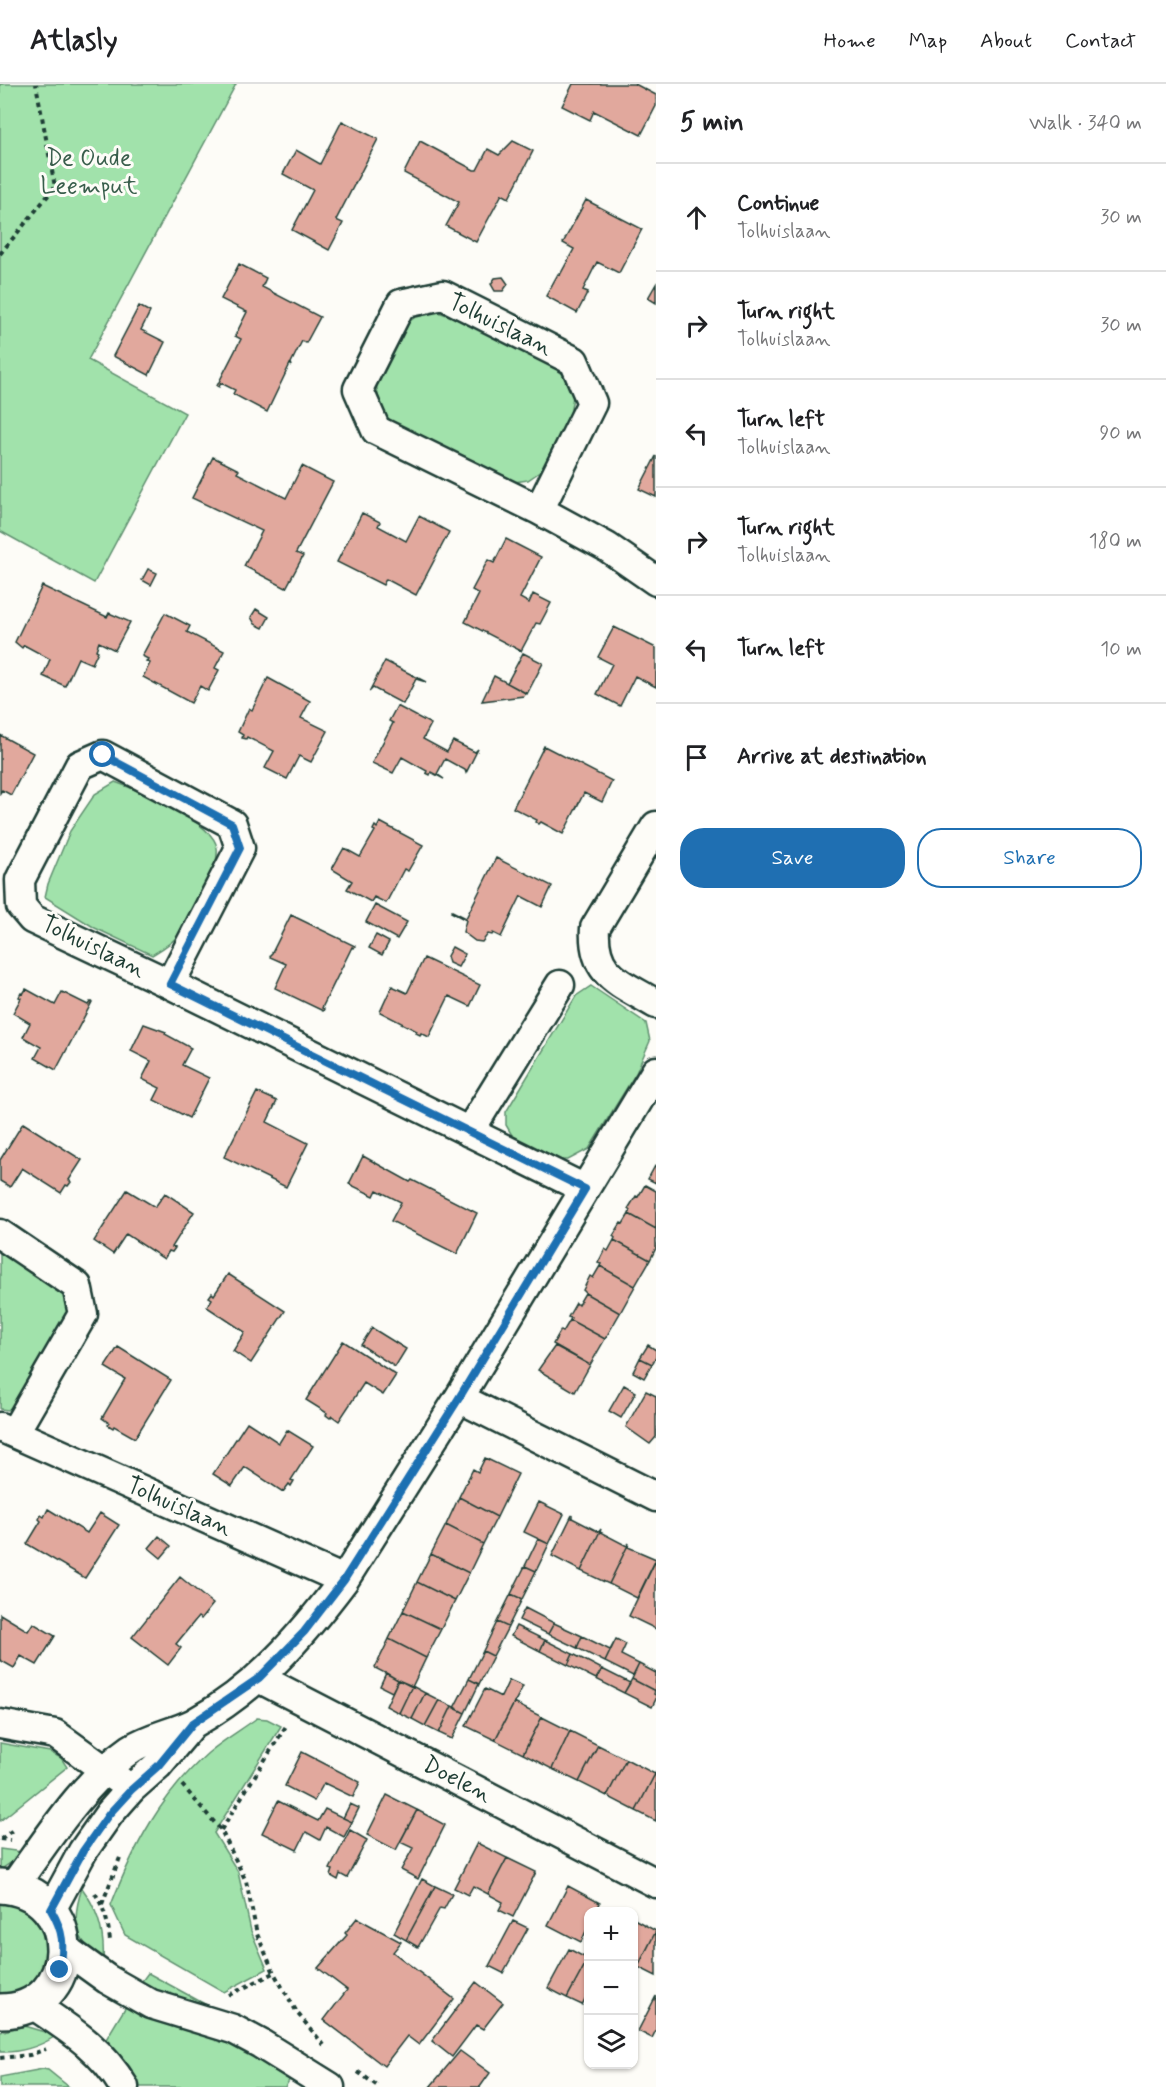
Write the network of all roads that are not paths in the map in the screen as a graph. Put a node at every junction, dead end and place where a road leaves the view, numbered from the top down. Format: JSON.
{"nodes":[{"id":1,"x":539,"y":510,"type":"junction"},
{"id":2,"x":656,"y":581,"type":"edge"},
{"id":3,"x":656,"y":826,"type":"edge"},
{"id":4,"x":170,"y":984,"type":"junction"},
{"id":5,"x":560,"y":985,"type":"dead end"},
{"id":6,"x":656,"y":1004,"type":"edge"},
{"id":7,"x":656,"y":1071,"type":"edge"},
{"id":8,"x":469,"y":1132,"type":"junction"},
{"id":9,"x":585,"y":1189,"type":"junction"},
{"id":10,"x":0,"y":1234,"type":"edge"},
{"id":11,"x":459,"y":1398,"type":"junction"},
{"id":12,"x":7,"y":1430,"type":"edge"},
{"id":13,"x":656,"y":1497,"type":"edge"},
{"id":14,"x":344,"y":1580,"type":"junction"},
{"id":15,"x":259,"y":1678,"type":"junction"},
{"id":16,"x":193,"y":1723,"type":"junction"},
{"id":17,"x":0,"y":1724,"type":"edge"},
{"id":18,"x":106,"y":1771,"type":"junction"},
{"id":19,"x":131,"y":1790,"type":"junction"},
{"id":20,"x":656,"y":1883,"type":"edge"},
{"id":21,"x":7,"y":1887,"type":"edge"},
{"id":22,"x":51,"y":1910,"type":"junction"},
{"id":23,"x":64,"y":1948,"type":"junction"},
{"id":24,"x":32,"y":2004,"type":"junction"},
{"id":25,"x":0,"y":2011,"type":"edge"},
{"id":26,"x":124,"y":2087,"type":"edge"},
{"id":27,"x":330,"y":2087,"type":"edge"}],
"edges":[{"from":1,"to":1,"type":"street","name":"Tolhuislaan"},
{"from":1,"to":2,"type":"street","name":"Tolhuislaan"},
{"from":3,"to":6,"type":"street"},
{"from":4,"to":4,"type":"street","name":"Tolhuislaan"},
{"from":4,"to":8,"type":"street","name":"Tolhuislaan"},
{"from":5,"to":8,"type":"street"},
{"from":7,"to":9,"type":"street"},
{"from":8,"to":9,"type":"street","name":"Tolhuislaan"},
{"from":9,"to":11,"type":"street"},
{"from":10,"to":12,"type":"street","name":"Tolhuislaan"},
{"from":11,"to":13,"type":"street"},
{"from":11,"to":14,"type":"street"},
{"from":12,"to":14,"type":"street","name":"Tolhuislaan"},
{"from":14,"to":15,"type":"street"},
{"from":15,"to":16,"type":"street"},
{"from":15,"to":20,"type":"street","name":"Doelen"},
{"from":16,"to":18,"type":"street"},
{"from":16,"to":19,"type":"street"},
{"from":17,"to":18,"type":"street"},
{"from":18,"to":19,"type":"street"},
{"from":18,"to":21,"type":"street"},
{"from":19,"to":22,"type":"street"},
{"from":21,"to":22,"type":"street"},
{"from":22,"to":23,"type":"street"},
{"from":23,"to":24,"type":"street"},
{"from":23,"to":27,"type":"street"},
{"from":24,"to":25,"type":"street"},
{"from":24,"to":26,"type":"street"}]}
